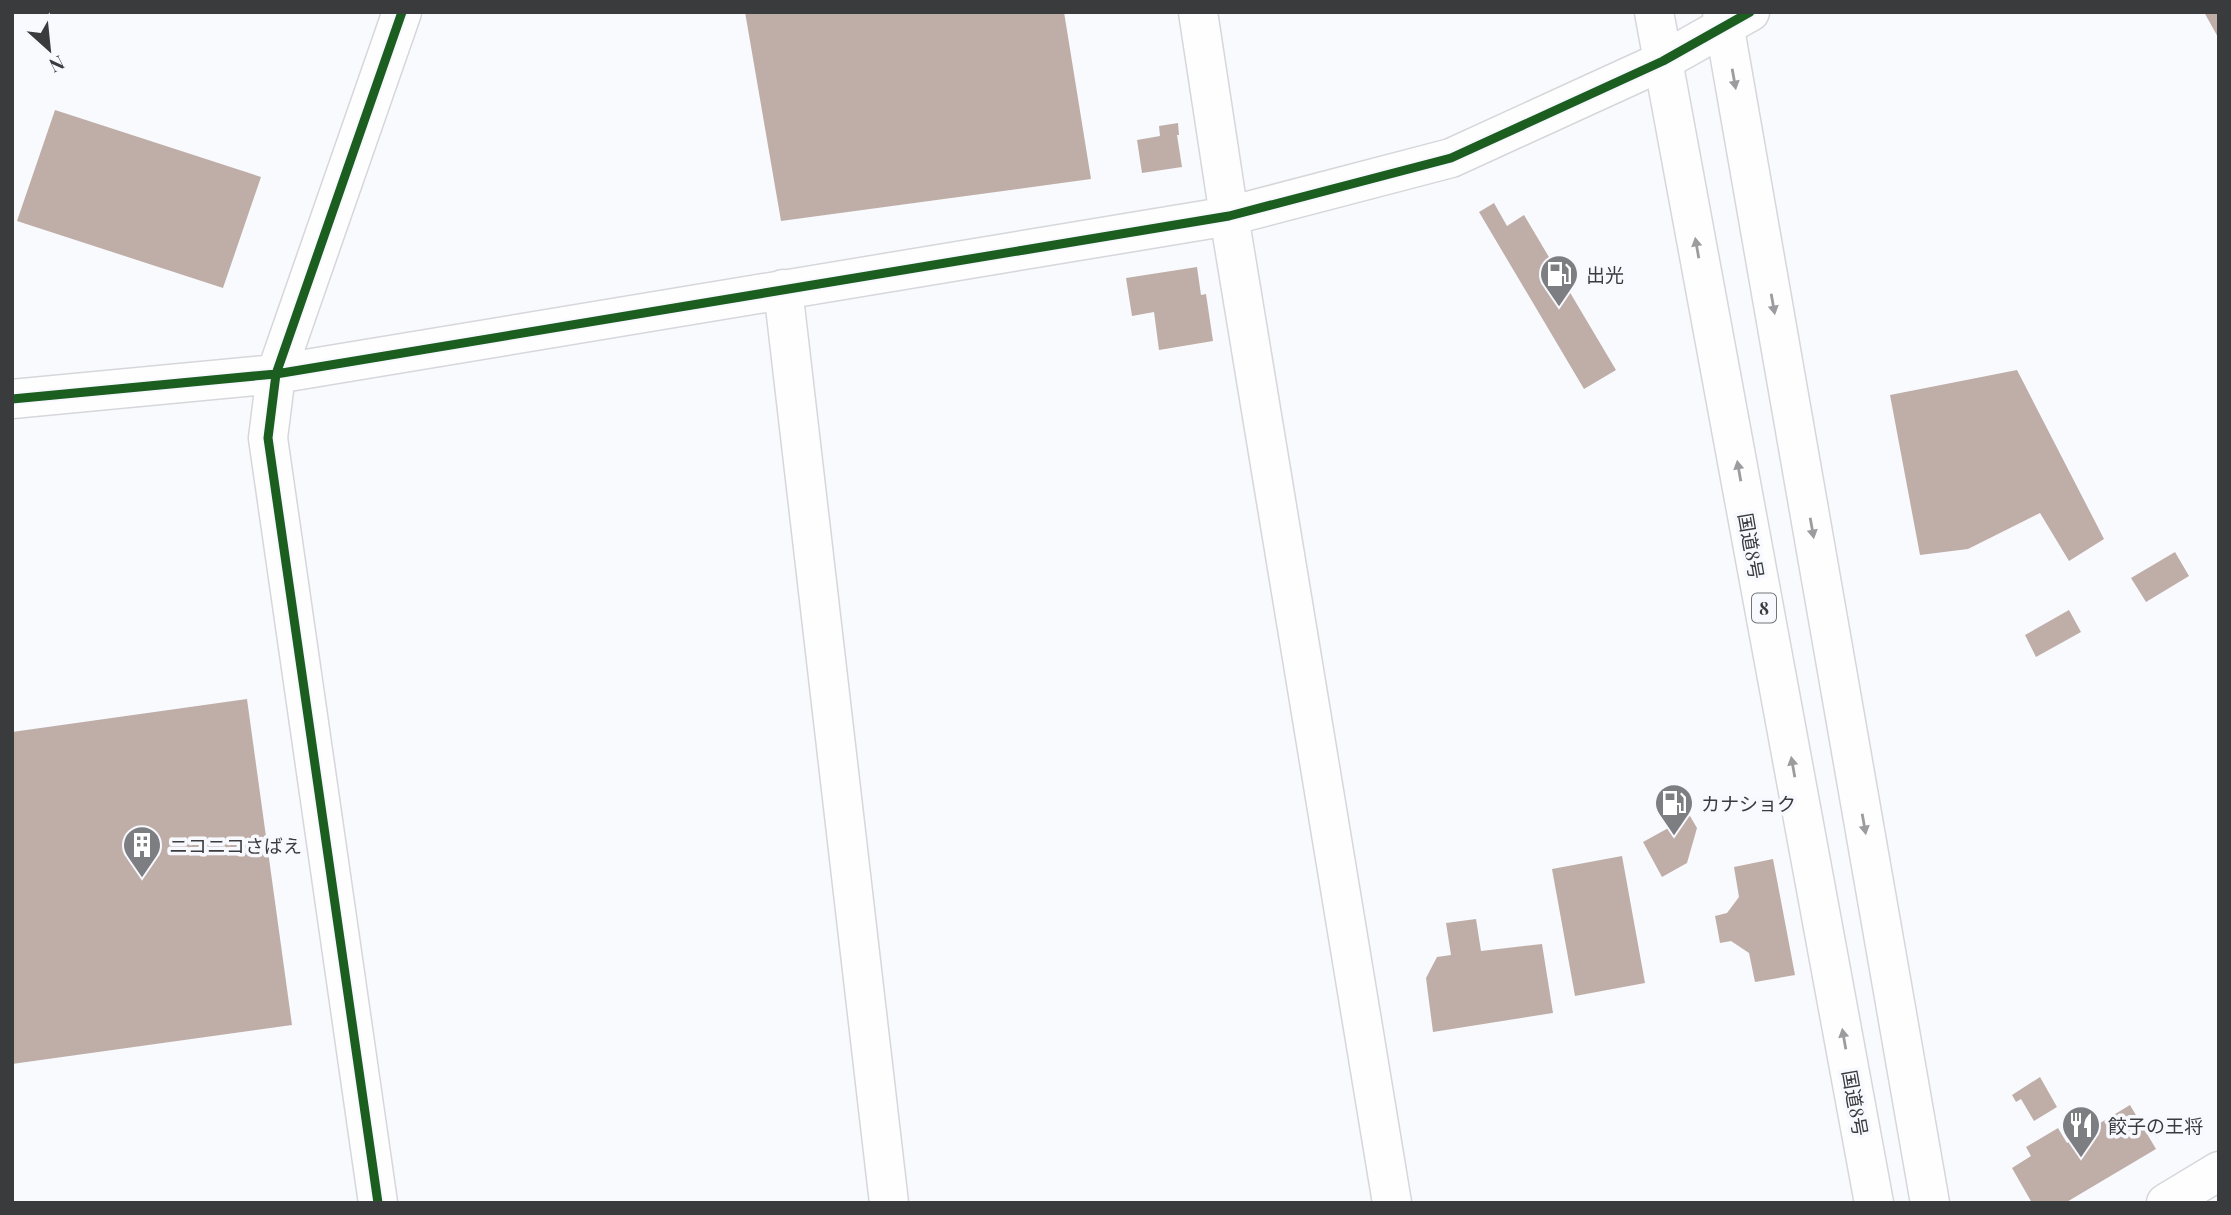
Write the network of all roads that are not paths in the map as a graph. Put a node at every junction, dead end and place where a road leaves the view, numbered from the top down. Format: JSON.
{"nodes":[{"id":1,"x":402,"y":12,"type":"edge"},
{"id":2,"x":1198,"y":12,"type":"edge"},
{"id":3,"x":1654,"y":12,"type":"edge"},
{"id":4,"x":1732,"y":17,"type":"edge"},
{"id":5,"x":1663,"y":61,"type":"junction"},
{"id":6,"x":1229,"y":216,"type":"junction"},
{"id":7,"x":783,"y":289,"type":"junction"},
{"id":8,"x":276,"y":374,"type":"junction"},
{"id":9,"x":12,"y":398,"type":"edge"},
{"id":10,"x":2219,"y":1171,"type":"edge"},
{"id":11,"x":377,"y":1203,"type":"edge"},
{"id":12,"x":889,"y":1203,"type":"edge"},
{"id":13,"x":1392,"y":1203,"type":"edge"},
{"id":14,"x":1874,"y":1203,"type":"edge"},
{"id":15,"x":1930,"y":1203,"type":"edge"},
{"id":16,"x":2166,"y":1203,"type":"edge"}],
"edges":[{"from":1,"to":8,"type":"main road"},
{"from":2,"to":6,"type":"main road"},
{"from":3,"to":5,"type":"main road","name":"国道8号","number":"8"},
{"from":4,"to":5,"type":"main road"},
{"from":4,"to":15,"type":"main road","one_way":true},
{"from":5,"to":6,"type":"main road"},
{"from":14,"to":5,"type":"main road","name":"国道8号","number":"8","one_way":true},
{"from":6,"to":7,"type":"main road"},
{"from":6,"to":13,"type":"main road"},
{"from":7,"to":8,"type":"main road"},
{"from":7,"to":12,"type":"main road"},
{"from":8,"to":9,"type":"main road"},
{"from":8,"to":11,"type":"main road"},
{"from":10,"to":16,"type":"main road"}]}
